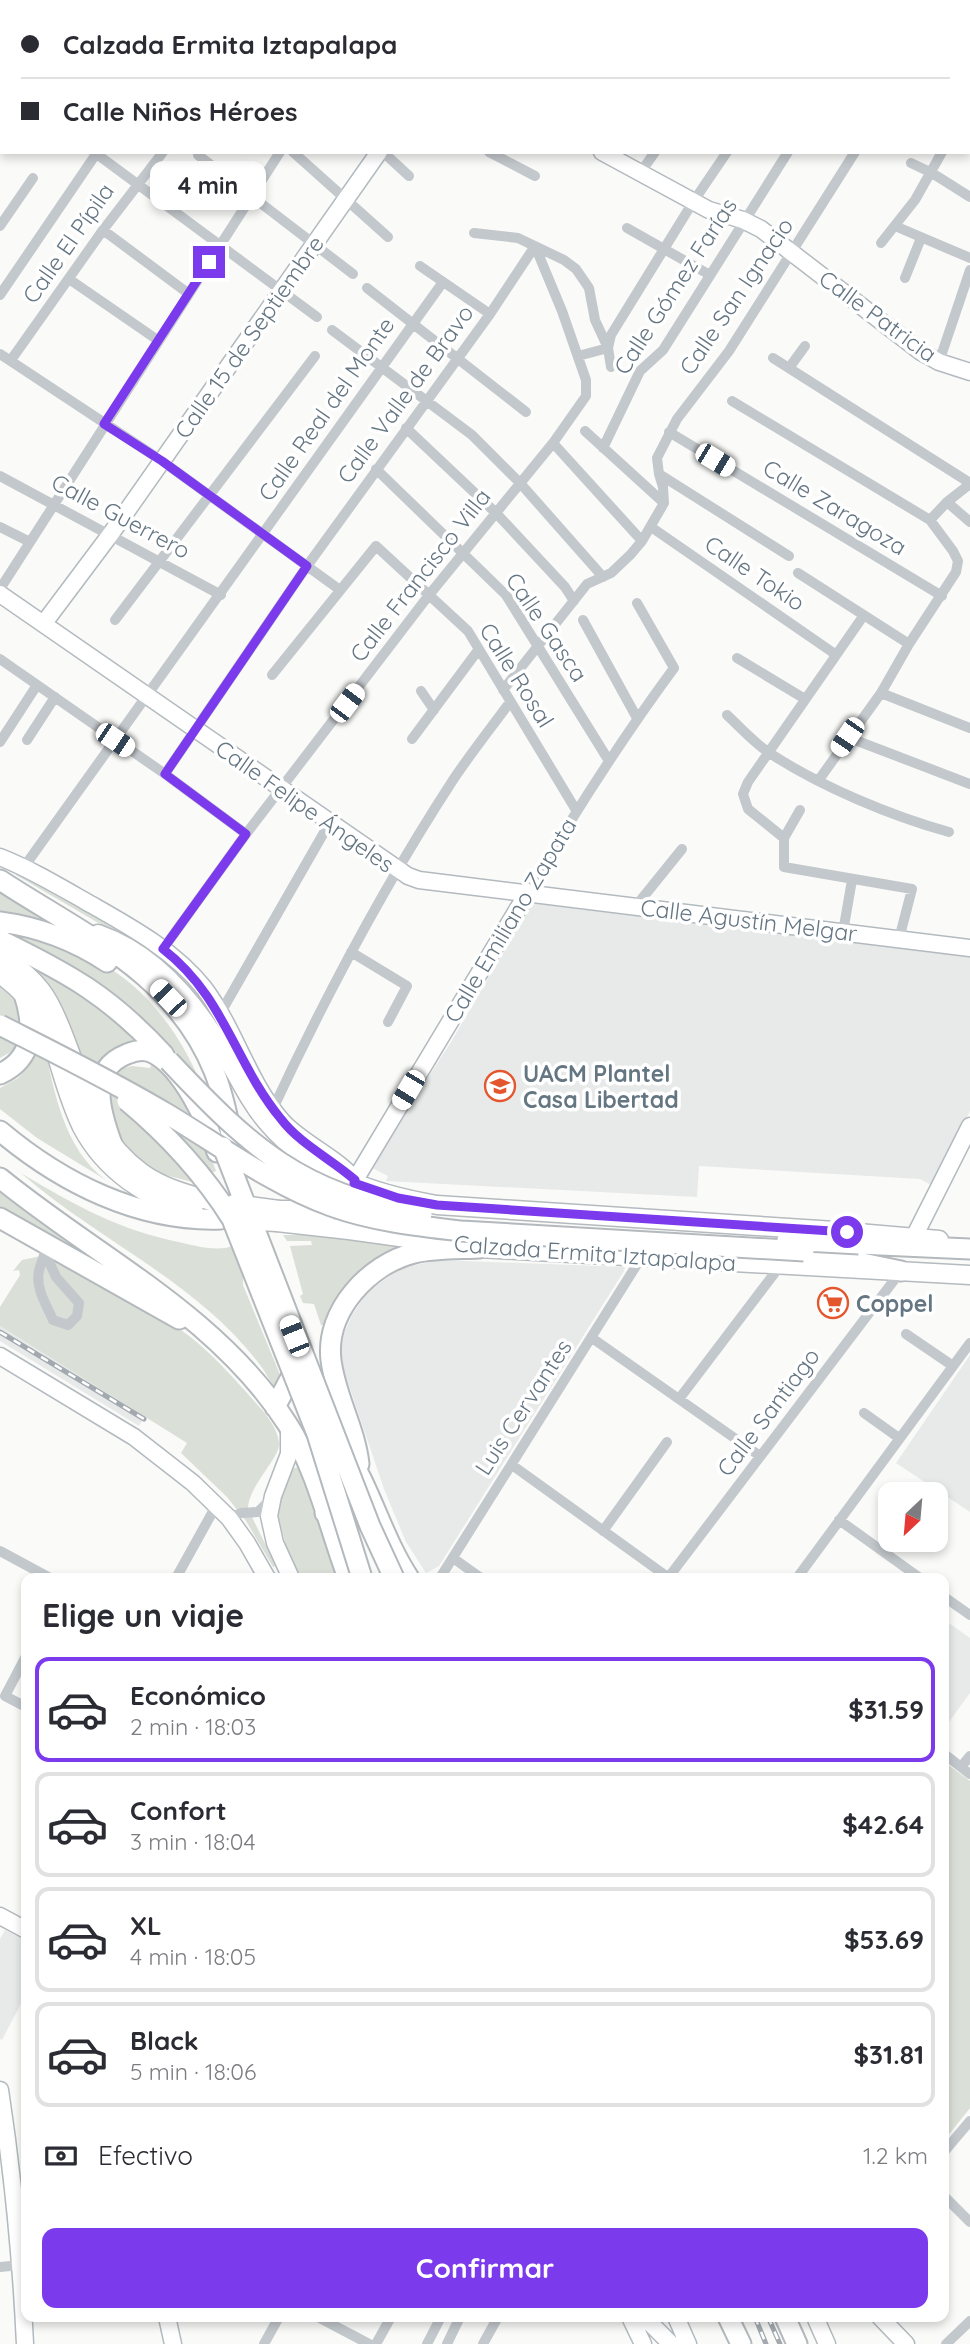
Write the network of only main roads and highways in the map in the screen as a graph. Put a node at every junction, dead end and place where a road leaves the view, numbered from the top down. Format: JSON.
{"nodes":[{"id":1,"x":0,"y":880,"type":"edge"},
{"id":2,"x":0,"y":922,"type":"edge"},
{"id":3,"x":78,"y":927,"type":"junction"},
{"id":4,"x":0,"y":940,"type":"edge"},
{"id":5,"x":0,"y":954,"type":"edge"},
{"id":6,"x":0,"y":974,"type":"edge"},
{"id":7,"x":24,"y":994,"type":"junction"},
{"id":8,"x":0,"y":1025,"type":"edge"},
{"id":9,"x":169,"y":1061,"type":"junction"},
{"id":10,"x":94,"y":1073,"type":"junction"},
{"id":11,"x":0,"y":1074,"type":"edge"},
{"id":12,"x":0,"y":1131,"type":"edge"},
{"id":13,"x":111,"y":1144,"type":"junction"},
{"id":14,"x":0,"y":1178,"type":"edge"},
{"id":15,"x":437,"y":1205,"type":"junction"},
{"id":16,"x":477,"y":1207,"type":"junction"},
{"id":17,"x":278,"y":1216,"type":"junction"},
{"id":18,"x":0,"y":1218,"type":"edge"},
{"id":19,"x":227,"y":1219,"type":"junction"},
{"id":20,"x":970,"y":1244,"type":"edge"},
{"id":21,"x":471,"y":1247,"type":"junction"},
{"id":22,"x":970,"y":1250,"type":"edge"},
{"id":23,"x":901,"y":1271,"type":"junction"},
{"id":24,"x":970,"y":1275,"type":"edge"},
{"id":25,"x":211,"y":1336,"type":"junction"},
{"id":26,"x":290,"y":1379,"type":"junction"},
{"id":27,"x":275,"y":1407,"type":"junction"},
{"id":28,"x":338,"y":1439,"type":"junction"},
{"id":29,"x":360,"y":1472,"type":"junction"},
{"id":30,"x":325,"y":1513,"type":"junction"},
{"id":31,"x":346,"y":1573,"type":"edge"},
{"id":32,"x":360,"y":1573,"type":"edge"},
{"id":33,"x":392,"y":1573,"type":"edge"},
{"id":34,"x":406,"y":1573,"type":"edge"},
{"id":35,"x":730,"y":2322,"type":"edge"},
{"id":36,"x":787,"y":2322,"type":"edge"},
{"id":37,"x":801,"y":2322,"type":"edge"},
{"id":38,"x":741,"y":2344,"type":"edge"},
{"id":39,"x":797,"y":2344,"type":"edge"},
{"id":40,"x":808,"y":2344,"type":"edge"}],
"edges":[{"from":1,"to":3,"type":"highway","name":"Calzada Ermita Iztapalapa"},
{"from":2,"to":28,"type":"highway"},
{"from":3,"to":15,"type":"main road","name":"Calzada Ermita Iztapalapa"},
{"from":3,"to":28,"type":"highway"},
{"from":4,"to":9,"type":"highway"},
{"from":5,"to":13,"type":"main road"},
{"from":6,"to":7,"type":"main road","name":"Calzada Ermita Iztapalapa"},
{"from":7,"to":11,"type":"highway"},
{"from":7,"to":19,"type":"main road","name":"Calzada Ermita Iztapalapa"},
{"from":8,"to":10,"type":"highway","bridge":true},
{"from":9,"to":22,"type":"highway","bridge":true},
{"from":9,"to":33,"type":"highway","bridge":true},
{"from":10,"to":19,"type":"highway","bridge":true},
{"from":10,"to":23,"type":"highway","bridge":true},
{"from":12,"to":19,"type":"highway"},
{"from":13,"to":17,"type":"main road","bridge":true},
{"from":13,"to":26,"type":"highway"},
{"from":14,"to":25,"type":"highway"},
{"from":15,"to":16,"type":"main road","name":"Calzada Ermita Iztapalapa"},
{"from":15,"to":17,"type":"main road"},
{"from":16,"to":20,"type":"main road","name":"Calzada Ermita Iztapalapa"},
{"from":16,"to":21,"type":"main road"},
{"from":17,"to":19,"type":"main road","name":"Calzada Ermita Iztapalapa","bridge":true},
{"from":17,"to":21,"type":"main road","name":"Calzada Ermita Iztapalapa"},
{"from":18,"to":25,"type":"highway"},
{"from":19,"to":32,"type":"highway","bridge":true},
{"from":21,"to":23,"type":"main road","name":"Calzada Ermita Iztapalapa"},
{"from":21,"to":29,"type":"highway"},
{"from":23,"to":24,"type":"main road","name":"Calzada Ermita Iztapalapa"},
{"from":25,"to":27,"type":"highway"},
{"from":26,"to":27,"type":"highway"},
{"from":26,"to":30,"type":"highway"},
{"from":27,"to":30,"type":"highway"},
{"from":28,"to":29,"type":"highway"},
{"from":29,"to":34,"type":"highway"},
{"from":30,"to":31,"type":"highway"},
{"from":35,"to":38,"type":"highway"},
{"from":36,"to":39,"type":"highway"},
{"from":37,"to":40,"type":"highway"}]}
